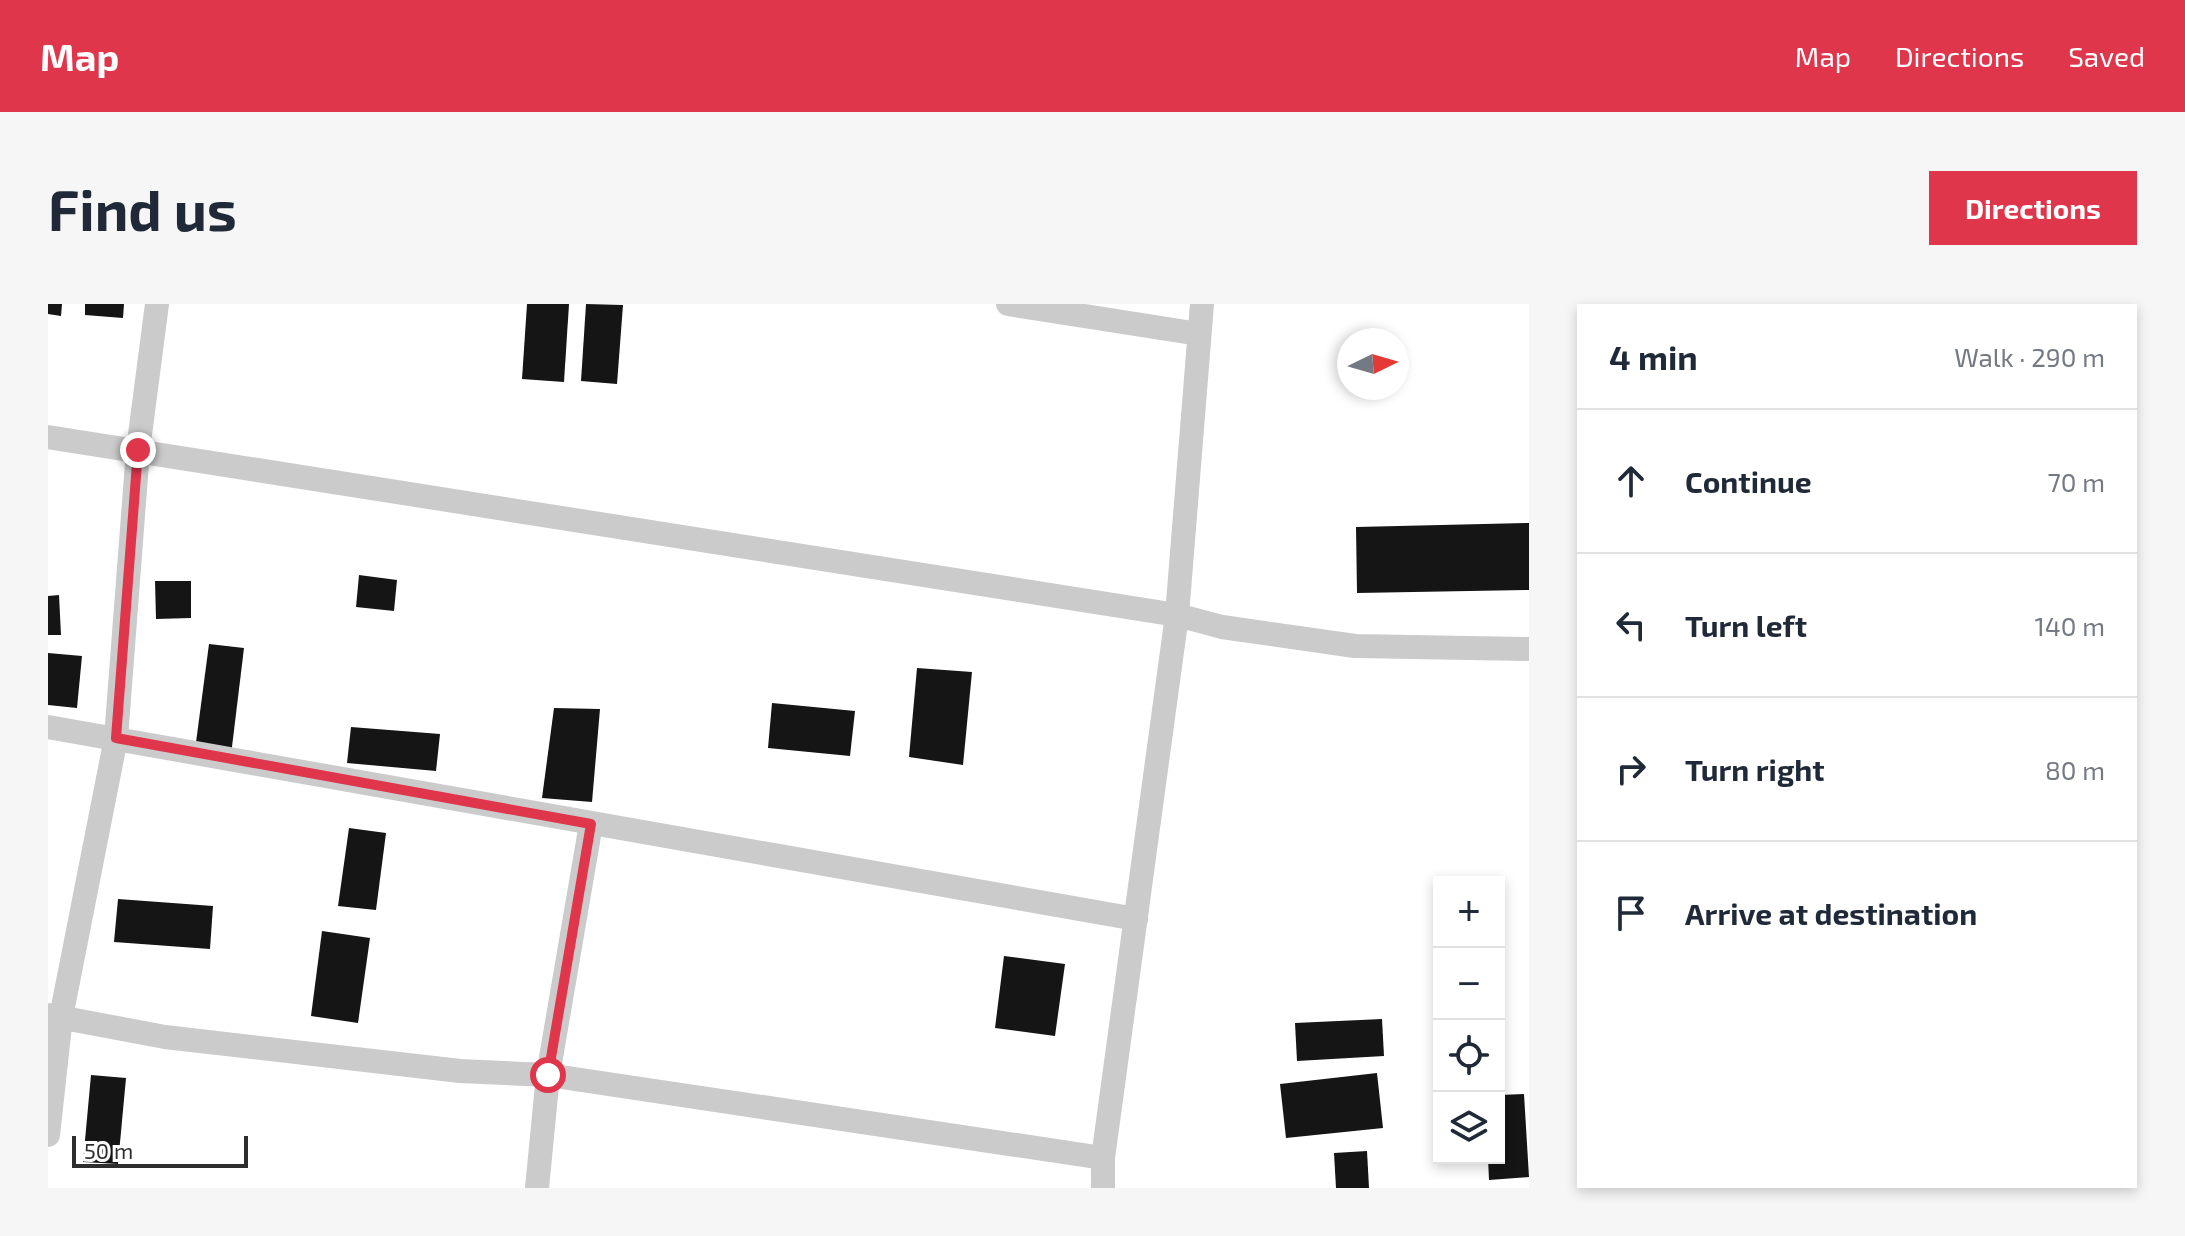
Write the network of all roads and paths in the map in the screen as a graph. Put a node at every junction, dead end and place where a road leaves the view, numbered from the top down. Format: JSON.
{"nodes":[{"id":1,"x":157,"y":304,"type":"edge"},
{"id":2,"x":1008,"y":304,"type":"edge"},
{"id":3,"x":1202,"y":304,"type":"edge"},
{"id":4,"x":1199,"y":334,"type":"junction"},
{"id":5,"x":48,"y":437,"type":"edge"},
{"id":6,"x":138,"y":450,"type":"junction"},
{"id":7,"x":1177,"y":615,"type":"junction"},
{"id":8,"x":1529,"y":649,"type":"edge"},
{"id":9,"x":48,"y":727,"type":"edge"},
{"id":10,"x":116,"y":738,"type":"junction"},
{"id":11,"x":591,"y":824,"type":"junction"},
{"id":12,"x":1136,"y":919,"type":"junction"},
{"id":13,"x":55,"y":1016,"type":"edge"},
{"id":14,"x":548,"y":1075,"type":"junction"},
{"id":15,"x":48,"y":1135,"type":"edge"},
{"id":16,"x":1103,"y":1158,"type":"junction"},
{"id":17,"x":537,"y":1188,"type":"edge"},
{"id":18,"x":1103,"y":1188,"type":"edge"}],
"edges":[{"from":1,"to":6,"type":"street"},
{"from":2,"to":4,"type":"street"},
{"from":3,"to":4,"type":"street"},
{"from":4,"to":7,"type":"street"},
{"from":5,"to":6,"type":"street"},
{"from":6,"to":7,"type":"street"},
{"from":6,"to":10,"type":"street"},
{"from":7,"to":8,"type":"street"},
{"from":7,"to":12,"type":"street"},
{"from":9,"to":10,"type":"street"},
{"from":10,"to":11,"type":"street"},
{"from":10,"to":13,"type":"street"},
{"from":11,"to":12,"type":"street"},
{"from":11,"to":14,"type":"street"},
{"from":12,"to":16,"type":"street"},
{"from":13,"to":14,"type":"street"},
{"from":13,"to":15,"type":"street"},
{"from":14,"to":16,"type":"street"},
{"from":14,"to":17,"type":"street"},
{"from":16,"to":18,"type":"street"}]}
